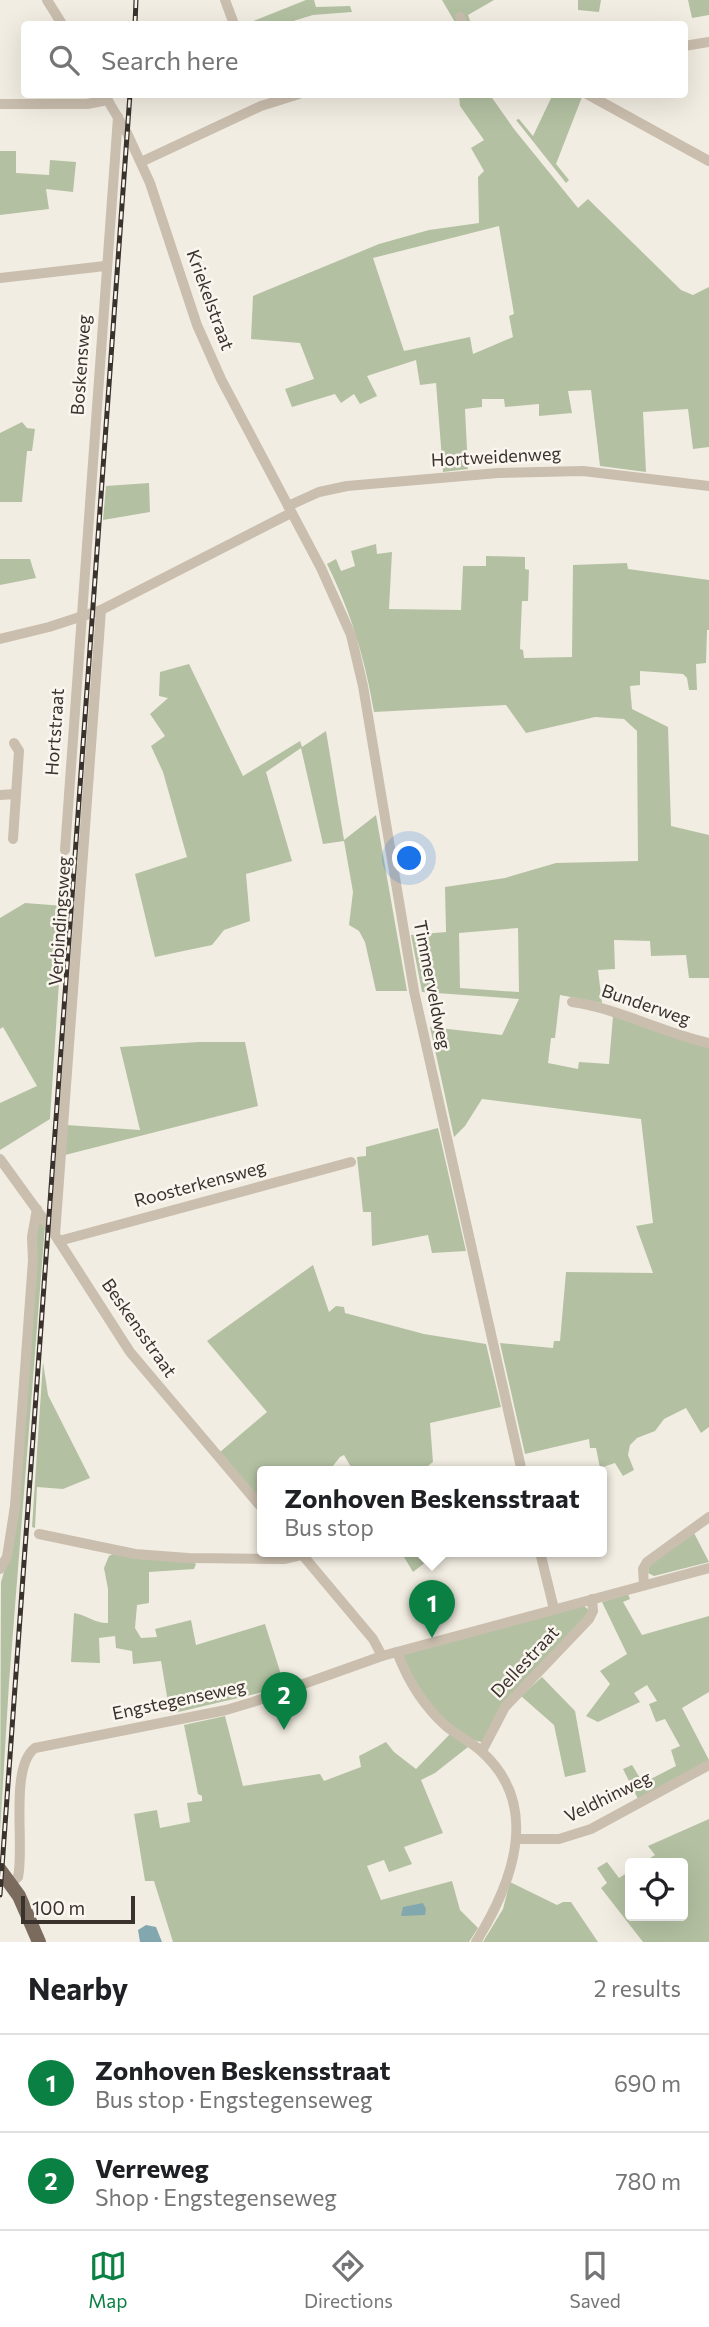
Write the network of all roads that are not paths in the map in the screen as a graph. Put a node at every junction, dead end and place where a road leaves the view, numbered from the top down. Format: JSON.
{"nodes":[{"id":1,"x":47,"y":0,"type":"edge"},
{"id":2,"x":225,"y":0,"type":"edge"},
{"id":3,"x":60,"y":21,"type":"edge"},
{"id":4,"x":233,"y":21,"type":"edge"},
{"id":5,"x":709,"y":42,"type":"edge"},
{"id":6,"x":688,"y":45,"type":"edge"},
{"id":7,"x":103,"y":98,"type":"edge"},
{"id":8,"x":107,"y":98,"type":"edge"},
{"id":9,"x":258,"y":98,"type":"edge"},
{"id":10,"x":286,"y":98,"type":"edge"},
{"id":11,"x":596,"y":98,"type":"edge"},
{"id":12,"x":0,"y":104,"type":"edge"},
{"id":13,"x":261,"y":106,"type":"junction"},
{"id":14,"x":118,"y":117,"type":"junction"},
{"id":15,"x":709,"y":161,"type":"edge"},
{"id":16,"x":141,"y":162,"type":"junction"},
{"id":17,"x":106,"y":266,"type":"junction"},
{"id":18,"x":0,"y":278,"type":"edge"},
{"id":19,"x":709,"y":486,"type":"edge"},
{"id":20,"x":290,"y":509,"type":"junction"},
{"id":21,"x":87,"y":615,"type":"junction"},
{"id":22,"x":0,"y":639,"type":"edge"},
{"id":23,"x":69,"y":736,"type":"dead end"},
{"id":24,"x":15,"y":743,"type":"dead end"},
{"id":25,"x":0,"y":794,"type":"edge"},
{"id":26,"x":16,"y":794,"type":"junction"},
{"id":27,"x":13,"y":839,"type":"dead end"},
{"id":28,"x":65,"y":850,"type":"dead end"},
{"id":29,"x":572,"y":1002,"type":"dead end"},
{"id":30,"x":709,"y":1043,"type":"edge"},
{"id":31,"x":0,"y":1158,"type":"edge"},
{"id":32,"x":351,"y":1162,"type":"dead end"},
{"id":33,"x":37,"y":1209,"type":"junction"},
{"id":34,"x":57,"y":1238,"type":"junction"},
{"id":35,"x":521,"y":1466,"type":"edge"},
{"id":36,"x":257,"y":1502,"type":"edge"},
{"id":37,"x":709,"y":1517,"type":"edge"},
{"id":38,"x":6,"y":1529,"type":"edge"},
{"id":39,"x":39,"y":1534,"type":"dead end"},
{"id":40,"x":291,"y":1557,"type":"edge"},
{"id":41,"x":304,"y":1557,"type":"edge"},
{"id":42,"x":541,"y":1557,"type":"edge"},
{"id":43,"x":709,"y":1568,"type":"edge"},
{"id":44,"x":0,"y":1569,"type":"edge"},
{"id":45,"x":644,"y":1585,"type":"junction"},
{"id":46,"x":592,"y":1599,"type":"junction"},
{"id":47,"x":554,"y":1609,"type":"junction"},
{"id":48,"x":397,"y":1652,"type":"junction"},
{"id":49,"x":382,"y":1656,"type":"junction"},
{"id":50,"x":482,"y":1751,"type":"junction"},
{"id":51,"x":709,"y":1765,"type":"edge"},
{"id":52,"x":517,"y":1839,"type":"junction"},
{"id":53,"x":0,"y":1870,"type":"edge"},
{"id":54,"x":11,"y":1883,"type":"junction"},
{"id":55,"x":39,"y":1942,"type":"edge"},
{"id":56,"x":476,"y":1942,"type":"edge"}],
"edges":[{"from":1,"to":3,"type":"street"},
{"from":2,"to":4,"type":"street"},
{"from":5,"to":6,"type":"street"},
{"from":7,"to":12,"type":"street"},
{"from":8,"to":14,"type":"street","name":"Kriekelstraat"},
{"from":9,"to":13,"type":"street"},
{"from":10,"to":13,"type":"street"},
{"from":11,"to":15,"type":"street"},
{"from":13,"to":16,"type":"street"},
{"from":14,"to":16,"type":"street","name":"Kriekelstraat"},
{"from":14,"to":17,"type":"street","name":"Boskensweg"},
{"from":16,"to":20,"type":"street","name":"Kriekelstraat"},
{"from":17,"to":18,"type":"street"},
{"from":17,"to":21,"type":"street","name":"Boskensweg"},
{"from":19,"to":20,"type":"street","name":"Hortweidenweg"},
{"from":20,"to":21,"type":"street","name":"Hortweidenweg"},
{"from":20,"to":35,"type":"street","name":"Timmerveldweg"},
{"from":21,"to":22,"type":"street"},
{"from":21,"to":23,"type":"street"},
{"from":21,"to":28,"type":"street","name":"Hortstraat"},
{"from":21,"to":34,"type":"street","name":"Verbindingsweg"},
{"from":24,"to":26,"type":"street"},
{"from":25,"to":26,"type":"street"},
{"from":26,"to":27,"type":"street"},
{"from":29,"to":30,"type":"street","name":"Bunderweg"},
{"from":31,"to":33,"type":"street","name":"Beskensstraat"},
{"from":32,"to":34,"type":"street","name":"Roosterkensweg"},
{"from":33,"to":34,"type":"street","name":"Beskensstraat"},
{"from":33,"to":38,"type":"street"},
{"from":34,"to":36,"type":"street","name":"Beskensstraat"},
{"from":37,"to":45,"type":"street"},
{"from":38,"to":44,"type":"street"},
{"from":39,"to":40,"type":"street"},
{"from":41,"to":49,"type":"street"},
{"from":42,"to":47,"type":"street"},
{"from":43,"to":45,"type":"street","name":"Engstegenseweg"},
{"from":45,"to":46,"type":"street","name":"Engstegenseweg"},
{"from":46,"to":47,"type":"street","name":"Engstegenseweg"},
{"from":46,"to":50,"type":"street","name":"Dellestraat"},
{"from":47,"to":48,"type":"street","name":"Engstegenseweg"},
{"from":48,"to":49,"type":"street","name":"Engstegenseweg"},
{"from":48,"to":50,"type":"street"},
{"from":49,"to":54,"type":"street","name":"Engstegenseweg"},
{"from":50,"to":52,"type":"street"},
{"from":51,"to":52,"type":"street","name":"Veldhinweg"},
{"from":52,"to":56,"type":"street"},
{"from":53,"to":54,"type":"main road"},
{"from":54,"to":55,"type":"main road"}]}
